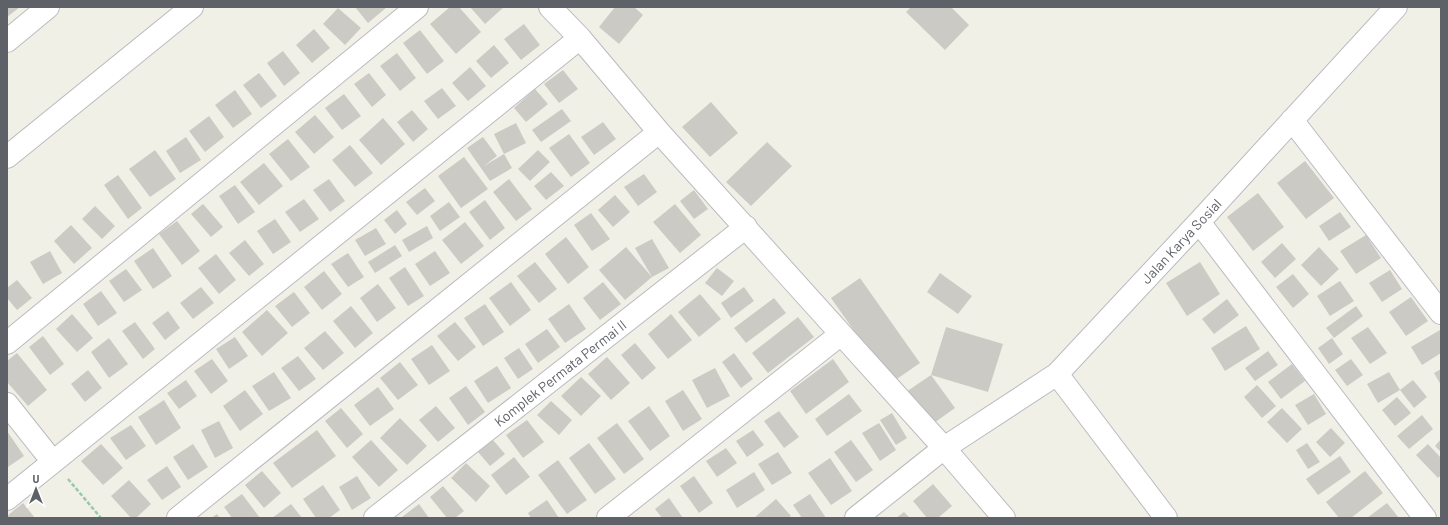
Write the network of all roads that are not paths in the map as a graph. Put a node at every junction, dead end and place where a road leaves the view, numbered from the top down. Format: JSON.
{"nodes":[{"id":1,"x":48,"y":7,"type":"edge"},
{"id":2,"x":192,"y":7,"type":"edge"},
{"id":3,"x":417,"y":7,"type":"edge"},
{"id":4,"x":550,"y":7,"type":"edge"},
{"id":5,"x":1396,"y":7,"type":"edge"},
{"id":6,"x":580,"y":38,"type":"junction"},
{"id":7,"x":7,"y":41,"type":"edge"},
{"id":8,"x":1292,"y":120,"type":"junction"},
{"id":9,"x":659,"y":132,"type":"junction"},
{"id":10,"x":7,"y":157,"type":"edge"},
{"id":11,"x":1199,"y":222,"type":"junction"},
{"id":12,"x":746,"y":227,"type":"junction"},
{"id":13,"x":1441,"y":313,"type":"edge"},
{"id":14,"x":841,"y":334,"type":"junction"},
{"id":15,"x":7,"y":343,"type":"edge"},
{"id":16,"x":1057,"y":374,"type":"junction"},
{"id":17,"x":7,"y":404,"type":"edge"},
{"id":18,"x":944,"y":448,"type":"junction"},
{"id":19,"x":53,"y":462,"type":"junction"},
{"id":20,"x":7,"y":498,"type":"edge"},
{"id":21,"x":178,"y":518,"type":"edge"},
{"id":22,"x":375,"y":518,"type":"edge"},
{"id":23,"x":608,"y":518,"type":"edge"},
{"id":24,"x":856,"y":518,"type":"edge"},
{"id":25,"x":1004,"y":518,"type":"edge"},
{"id":26,"x":1166,"y":518,"type":"edge"},
{"id":27,"x":1424,"y":518,"type":"edge"}],
"edges":[{"from":1,"to":7,"type":"street"},
{"from":2,"to":10,"type":"street"},
{"from":3,"to":15,"type":"street"},
{"from":4,"to":6,"type":"street"},
{"from":5,"to":8,"type":"street","name":"Jalan Karya Sosial"},
{"from":6,"to":9,"type":"street"},
{"from":6,"to":19,"type":"street"},
{"from":8,"to":11,"type":"street","name":"Jalan Karya Sosial"},
{"from":8,"to":13,"type":"street"},
{"from":9,"to":12,"type":"street"},
{"from":9,"to":21,"type":"street"},
{"from":11,"to":16,"type":"street","name":"Jalan Karya Sosial"},
{"from":11,"to":27,"type":"street"},
{"from":12,"to":14,"type":"street"},
{"from":12,"to":22,"type":"street","name":"Komplek Permata Permai II"},
{"from":14,"to":18,"type":"street"},
{"from":14,"to":23,"type":"street"},
{"from":16,"to":18,"type":"street","name":"Jalan Karya Sosial"},
{"from":16,"to":26,"type":"street"},
{"from":17,"to":19,"type":"street"},
{"from":18,"to":24,"type":"street","name":"Jalan Karya Sosial"},
{"from":18,"to":25,"type":"street"},
{"from":19,"to":20,"type":"street"}]}
